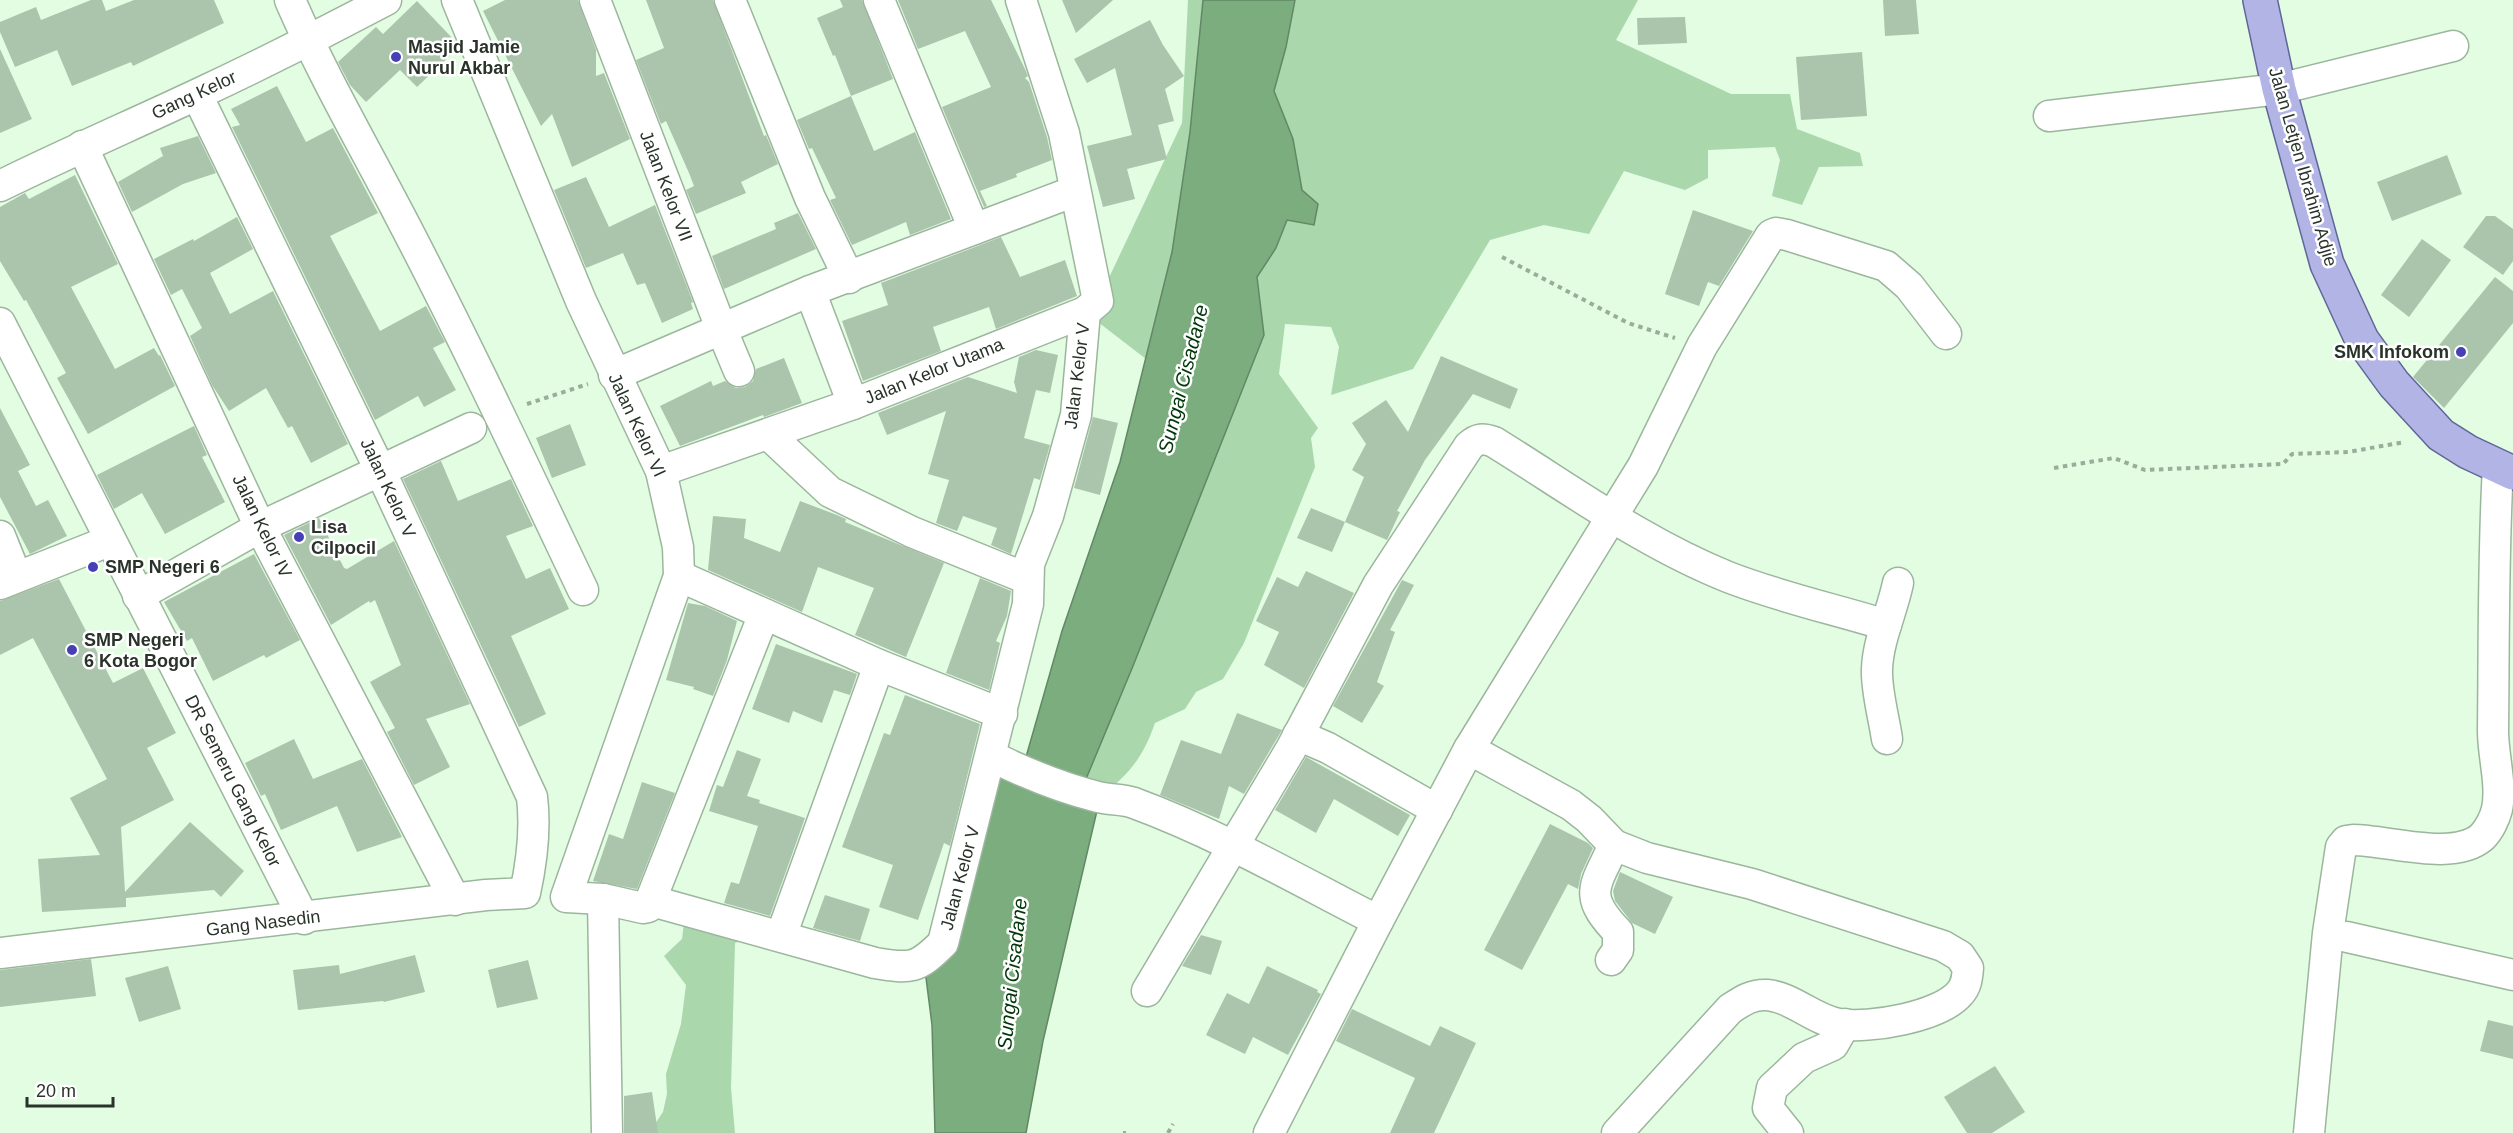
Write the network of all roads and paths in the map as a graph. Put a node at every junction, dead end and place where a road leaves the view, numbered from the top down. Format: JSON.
{"nodes":[{"id":1,"x":290,"y":0,"type":"edge"},
{"id":2,"x":386,"y":0,"type":"edge"},
{"id":3,"x":457,"y":0,"type":"edge"},
{"id":4,"x":595,"y":0,"type":"edge"},
{"id":5,"x":730,"y":0,"type":"edge"},
{"id":6,"x":879,"y":0,"type":"edge"},
{"id":7,"x":1021,"y":0,"type":"edge"},
{"id":8,"x":2260,"y":0,"type":"edge"},
{"id":9,"x":308,"y":41,"type":"junction"},
{"id":10,"x":2453,"y":46,"type":"dead end"},
{"id":11,"x":2279,"y":89,"type":"junction"},
{"id":12,"x":197,"y":95,"type":"junction"},
{"id":13,"x":2049,"y":116,"type":"dead end"},
{"id":14,"x":82,"y":146,"type":"junction"},
{"id":15,"x":0,"y":186,"type":"edge"},
{"id":16,"x":1076,"y":191,"type":"junction"},
{"id":17,"x":974,"y":229,"type":"junction"},
{"id":18,"x":1502,"y":257,"type":"dead end"},
{"id":19,"x":849,"y":278,"type":"junction"},
{"id":20,"x":810,"y":291,"type":"junction"},
{"id":21,"x":1084,"y":312,"type":"junction"},
{"id":22,"x":0,"y":323,"type":"edge"},
{"id":23,"x":720,"y":328,"type":"junction"},
{"id":24,"x":1946,"y":334,"type":"dead end"},
{"id":25,"x":1702,"y":346,"type":"junction"},
{"id":26,"x":739,"y":371,"type":"dead end"},
{"id":27,"x":614,"y":375,"type":"junction"},
{"id":28,"x":852,"y":404,"type":"junction"},
{"id":29,"x":500,"y":414,"type":"junction"},
{"id":30,"x":471,"y":428,"type":"dead end"},
{"id":31,"x":768,"y":434,"type":"junction"},
{"id":32,"x":2441,"y":435,"type":"junction"},
{"id":33,"x":2054,"y":468,"type":"dead end"},
{"id":34,"x":380,"y":470,"type":"junction"},
{"id":35,"x":2505,"y":470,"type":"edge"},
{"id":36,"x":661,"y":471,"type":"junction"},
{"id":37,"x":1611,"y":515,"type":"junction"},
{"id":38,"x":260,"y":527,"type":"junction"},
{"id":39,"x":0,"y":536,"type":"edge"},
{"id":40,"x":109,"y":541,"type":"junction"},
{"id":41,"x":679,"y":576,"type":"junction"},
{"id":42,"x":1028,"y":579,"type":"junction"},
{"id":43,"x":8,"y":580,"type":"edge"},
{"id":44,"x":1898,"y":583,"type":"dead end"},
{"id":45,"x":582,"y":590,"type":"dead end"},
{"id":46,"x":138,"y":596,"type":"junction"},
{"id":47,"x":764,"y":614,"type":"junction"},
{"id":48,"x":1886,"y":625,"type":"junction"},
{"id":49,"x":879,"y":665,"type":"junction"},
{"id":50,"x":1002,"y":714,"type":"junction"},
{"id":51,"x":1298,"y":735,"type":"junction"},
{"id":52,"x":1887,"y":739,"type":"dead end"},
{"id":53,"x":1469,"y":749,"type":"junction"},
{"id":54,"x":991,"y":756,"type":"junction"},
{"id":55,"x":1437,"y":810,"type":"junction"},
{"id":56,"x":1614,"y":845,"type":"junction"},
{"id":57,"x":1232,"y":846,"type":"junction"},
{"id":58,"x":525,"y":893,"type":"joint"},
{"id":59,"x":603,"y":899,"type":"junction"},
{"id":60,"x":455,"y":900,"type":"junction"},
{"id":61,"x":652,"y":901,"type":"junction"},
{"id":62,"x":304,"y":919,"type":"junction"},
{"id":63,"x":1377,"y":921,"type":"junction"},
{"id":64,"x":781,"y":936,"type":"junction"},
{"id":65,"x":2347,"y":937,"type":"dead end"},
{"id":66,"x":0,"y":953,"type":"edge"},
{"id":67,"x":1611,"y":960,"type":"dead end"},
{"id":68,"x":2513,"y":975,"type":"edge"},
{"id":69,"x":1147,"y":991,"type":"dead end"},
{"id":70,"x":1845,"y":1024,"type":"junction"},
{"id":71,"x":1173,"y":1124,"type":"dead end"},
{"id":72,"x":607,"y":1133,"type":"edge"},
{"id":73,"x":1168,"y":1133,"type":"edge"},
{"id":74,"x":1269,"y":1133,"type":"edge"},
{"id":75,"x":1617,"y":1133,"type":"edge"},
{"id":76,"x":1788,"y":1133,"type":"edge"},
{"id":77,"x":2309,"y":1133,"type":"edge"}],
"edges":[{"from":1,"to":9,"type":"street"},
{"from":2,"to":9,"type":"street","name":"Gang Kelor"},
{"from":3,"to":27,"type":"street","name":"Jalan Kelor VI"},
{"from":4,"to":23,"type":"street","name":"Jalan Kelor VII"},
{"from":5,"to":19,"type":"street"},
{"from":6,"to":17,"type":"street"},
{"from":7,"to":16,"type":"street"},
{"from":8,"to":11,"type":"main road","name":"Jalan Letjen Ibrahim Adjie"},
{"from":9,"to":12,"type":"street","name":"Gang Kelor"},
{"from":9,"to":29,"type":"street"},
{"from":10,"to":11,"type":"street"},
{"from":11,"to":13,"type":"street"},
{"from":11,"to":32,"type":"main road","name":"Jalan Letjen Ibrahim Adjie"},
{"from":12,"to":14,"type":"street","name":"Gang Kelor"},
{"from":12,"to":34,"type":"street","name":"Jalan Kelor V"},
{"from":14,"to":15,"type":"street","name":"Gang Kelor"},
{"from":14,"to":38,"type":"street","name":"Jalan Kelor IV"},
{"from":16,"to":17,"type":"street"},
{"from":16,"to":21,"type":"street"},
{"from":17,"to":19,"type":"street"},
{"from":18,"to":25,"type":"path"},
{"from":19,"to":20,"type":"street"},
{"from":20,"to":23,"type":"street"},
{"from":20,"to":28,"type":"street"},
{"from":21,"to":28,"type":"street","name":"Jalan Kelor Utama"},
{"from":21,"to":42,"type":"street","name":"Jalan Kelor V"},
{"from":22,"to":40,"type":"street","name":"DR Semeru Gang Kelor"},
{"from":23,"to":26,"type":"street","name":"Jalan Kelor VII"},
{"from":23,"to":27,"type":"street"},
{"from":24,"to":25,"type":"street"},
{"from":25,"to":37,"type":"street"},
{"from":27,"to":29,"type":"path"},
{"from":27,"to":36,"type":"street","name":"Jalan Kelor VI"},
{"from":28,"to":31,"type":"street","name":"Jalan Kelor Utama"},
{"from":29,"to":45,"type":"street"},
{"from":30,"to":34,"type":"street"},
{"from":31,"to":36,"type":"street","name":"Jalan Kelor Utama"},
{"from":31,"to":42,"type":"street"},
{"from":32,"to":33,"type":"path"},
{"from":32,"to":35,"type":"main road","name":"Jalan Letjen Ibrahim Adjie"},
{"from":34,"to":38,"type":"street"},
{"from":34,"to":58,"type":"street","name":"Jalan Kelor V"},
{"from":35,"to":77,"type":"street"},
{"from":36,"to":41,"type":"street","name":"Jalan Kelor VI"},
{"from":37,"to":48,"type":"street"},
{"from":37,"to":51,"type":"street"},
{"from":37,"to":53,"type":"street"},
{"from":38,"to":46,"type":"street"},
{"from":38,"to":60,"type":"street","name":"Jalan Kelor IV"},
{"from":39,"to":43,"type":"street"},
{"from":40,"to":43,"type":"street"},
{"from":40,"to":46,"type":"street","name":"DR Semeru Gang Kelor"},
{"from":41,"to":47,"type":"street"},
{"from":41,"to":59,"type":"street","name":"Jalan Kelor VI"},
{"from":42,"to":50,"type":"street","name":"Jalan Kelor V"},
{"from":44,"to":48,"type":"street"},
{"from":46,"to":62,"type":"street","name":"DR Semeru Gang Kelor"},
{"from":47,"to":49,"type":"street"},
{"from":47,"to":61,"type":"street"},
{"from":48,"to":52,"type":"street"},
{"from":49,"to":50,"type":"street"},
{"from":49,"to":64,"type":"street"},
{"from":50,"to":54,"type":"street","name":"Jalan Kelor V"},
{"from":51,"to":55,"type":"street"},
{"from":51,"to":57,"type":"street"},
{"from":53,"to":55,"type":"street"},
{"from":53,"to":56,"type":"street"},
{"from":54,"to":57,"type":"street"},
{"from":54,"to":64,"type":"street","name":"Jalan Kelor V"},
{"from":55,"to":63,"type":"street"},
{"from":56,"to":67,"type":"street"},
{"from":56,"to":70,"type":"street"},
{"from":57,"to":63,"type":"street"},
{"from":57,"to":69,"type":"street"},
{"from":58,"to":60,"type":"street","name":"Gang Nasedin"},
{"from":59,"to":61,"type":"street"},
{"from":59,"to":72,"type":"street"},
{"from":60,"to":62,"type":"street","name":"Gang Nasedin"},
{"from":61,"to":64,"type":"street","name":"Jalan Kelor V"},
{"from":62,"to":66,"type":"street","name":"Gang Nasedin"},
{"from":63,"to":74,"type":"street"},
{"from":65,"to":68,"type":"street"},
{"from":70,"to":75,"type":"street"},
{"from":70,"to":76,"type":"street"},
{"from":71,"to":73,"type":"path"}]}
